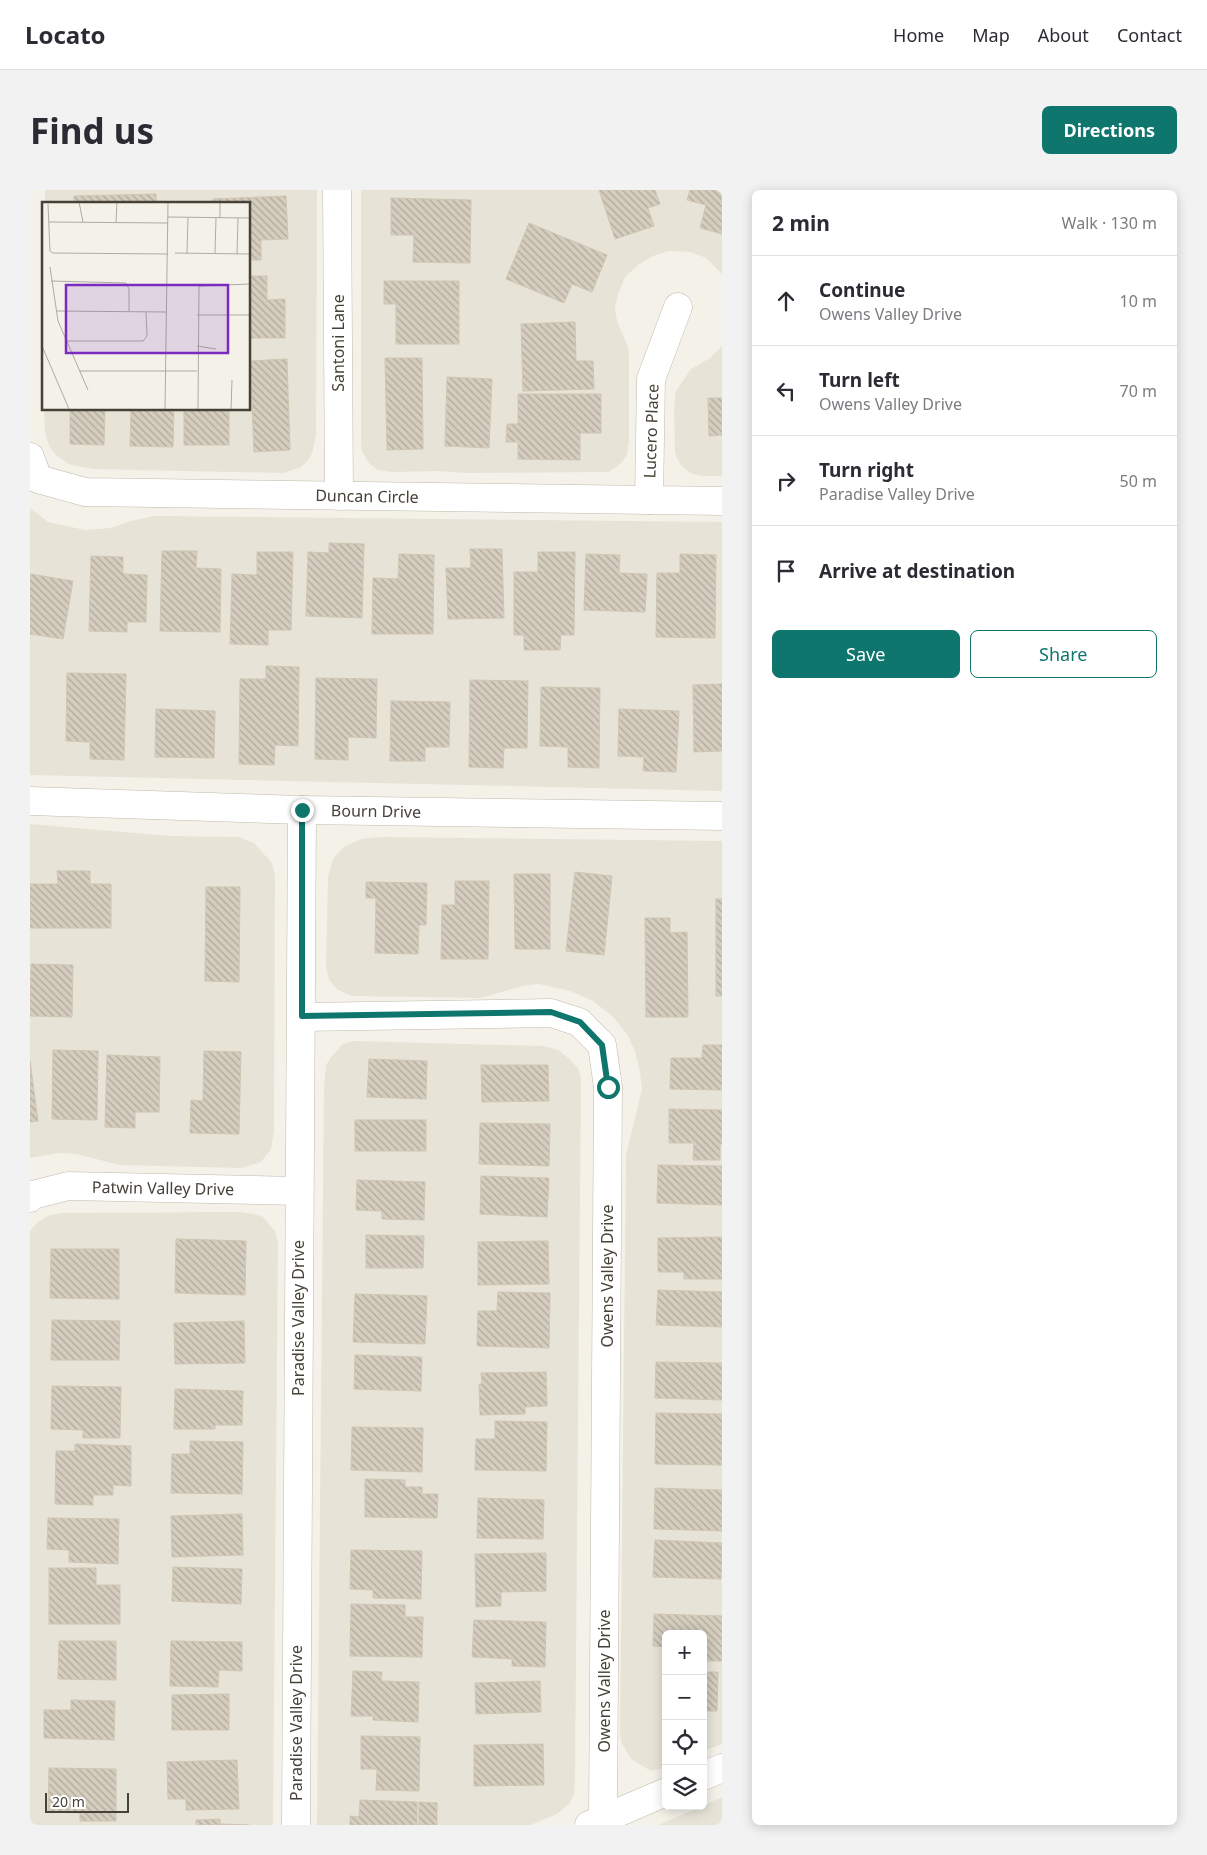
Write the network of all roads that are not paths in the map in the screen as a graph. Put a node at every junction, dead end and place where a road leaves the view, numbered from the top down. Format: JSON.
{"nodes":[{"id":1,"x":337,"y":190,"type":"edge"},
{"id":2,"x":678,"y":307,"type":"dead end"},
{"id":3,"x":30,"y":457,"type":"edge"},
{"id":4,"x":339,"y":496,"type":"junction"},
{"id":5,"x":649,"y":500,"type":"junction"},
{"id":6,"x":722,"y":501,"type":"edge"},
{"id":7,"x":30,"y":801,"type":"edge"},
{"id":8,"x":302,"y":810,"type":"junction"},
{"id":9,"x":722,"y":816,"type":"edge"},
{"id":10,"x":302,"y":1016,"type":"junction"},
{"id":11,"x":298,"y":1192,"type":"junction"},
{"id":12,"x":30,"y":1198,"type":"edge"},
{"id":13,"x":722,"y":1768,"type":"edge"},
{"id":14,"x":707,"y":1774,"type":"edge"},
{"id":15,"x":662,"y":1794,"type":"edge"},
{"id":16,"x":596,"y":1822,"type":"edge"},
{"id":17,"x":296,"y":1825,"type":"edge"}],
"edges":[{"from":1,"to":4,"type":"street","name":"Santoni Lane"},
{"from":2,"to":5,"type":"street","name":"Lucero Place"},
{"from":3,"to":4,"type":"street","name":"Duncan Circle"},
{"from":4,"to":5,"type":"street","name":"Duncan Circle"},
{"from":5,"to":6,"type":"street","name":"Duncan Circle"},
{"from":7,"to":8,"type":"street","name":"Bourn Drive"},
{"from":8,"to":9,"type":"street","name":"Bourn Drive"},
{"from":8,"to":10,"type":"street","name":"Paradise Valley Drive"},
{"from":10,"to":11,"type":"street","name":"Paradise Valley Drive"},
{"from":10,"to":16,"type":"street","name":"Owens Valley Drive"},
{"from":11,"to":12,"type":"street","name":"Patwin Valley Drive"},
{"from":11,"to":17,"type":"street","name":"Paradise Valley Drive"},
{"from":13,"to":14,"type":"street"},
{"from":15,"to":16,"type":"street"}]}
